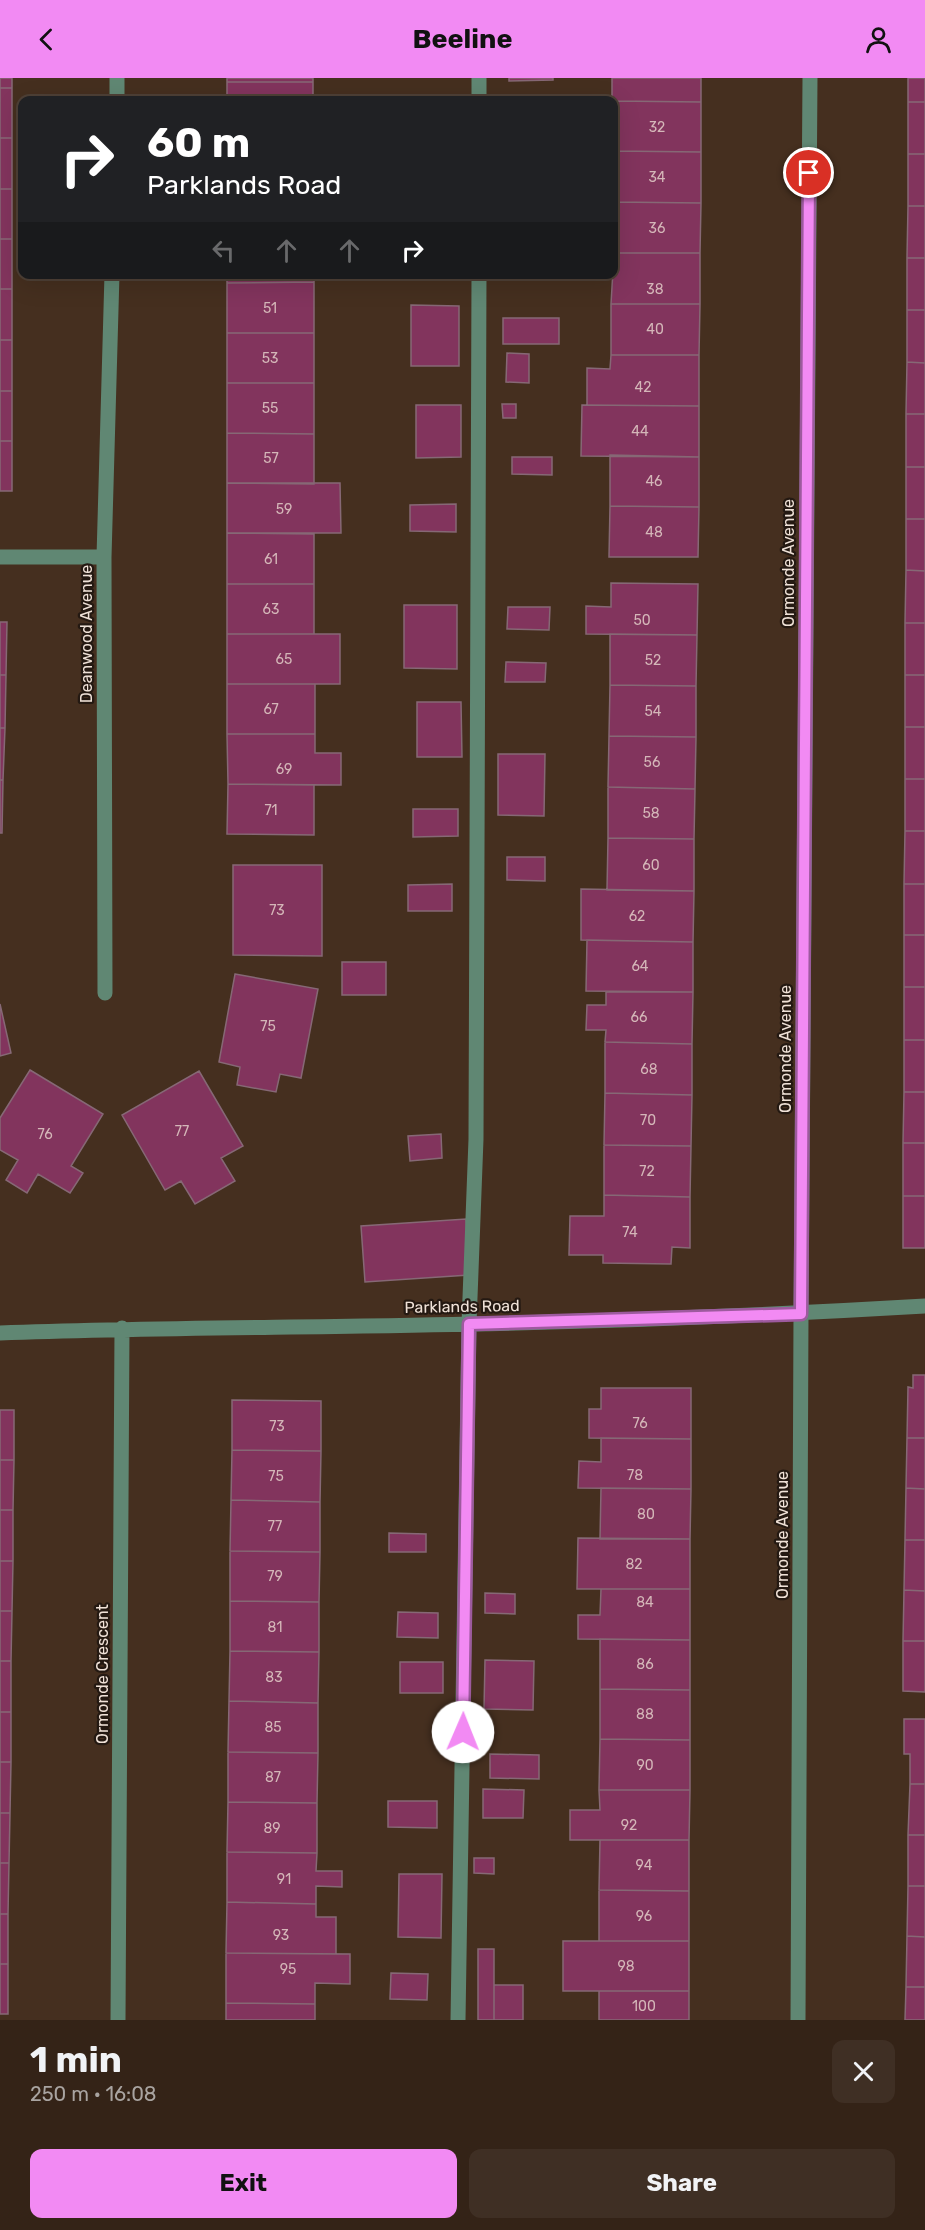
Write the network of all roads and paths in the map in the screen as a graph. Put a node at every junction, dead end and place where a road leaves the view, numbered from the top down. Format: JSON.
{"nodes":[{"id":1,"x":117,"y":78,"type":"edge"},
{"id":2,"x":479,"y":78,"type":"edge"},
{"id":3,"x":810,"y":78,"type":"edge"},
{"id":4,"x":117,"y":96,"type":"edge"},
{"id":5,"x":479,"y":96,"type":"edge"},
{"id":6,"x":112,"y":279,"type":"edge"},
{"id":7,"x":479,"y":279,"type":"edge"},
{"id":8,"x":0,"y":557,"type":"edge"},
{"id":9,"x":104,"y":557,"type":"junction"},
{"id":10,"x":105,"y":993,"type":"dead end"},
{"id":11,"x":925,"y":1306,"type":"edge"},
{"id":12,"x":801,"y":1314,"type":"junction"},
{"id":13,"x":469,"y":1324,"type":"junction"},
{"id":14,"x":122,"y":1328,"type":"junction"},
{"id":15,"x":0,"y":1334,"type":"edge"},
{"id":16,"x":118,"y":2020,"type":"edge"},
{"id":17,"x":458,"y":2020,"type":"edge"},
{"id":18,"x":798,"y":2020,"type":"edge"}],
"edges":[{"from":1,"to":4,"type":"street"},
{"from":2,"to":5,"type":"street"},
{"from":3,"to":12,"type":"street","name":"Ormonde Avenue"},
{"from":6,"to":9,"type":"street","name":"Deanwood Avenue"},
{"from":7,"to":13,"type":"street"},
{"from":8,"to":9,"type":"street"},
{"from":9,"to":10,"type":"street","name":"Deanwood Avenue"},
{"from":11,"to":12,"type":"street","name":"Parklands Road"},
{"from":12,"to":13,"type":"street","name":"Parklands Road"},
{"from":12,"to":18,"type":"street","name":"Ormonde Avenue"},
{"from":13,"to":14,"type":"street","name":"Parklands Road"},
{"from":13,"to":17,"type":"street"},
{"from":14,"to":15,"type":"street","name":"Parklands Road"},
{"from":14,"to":16,"type":"street","name":"Ormonde Crescent"}]}
